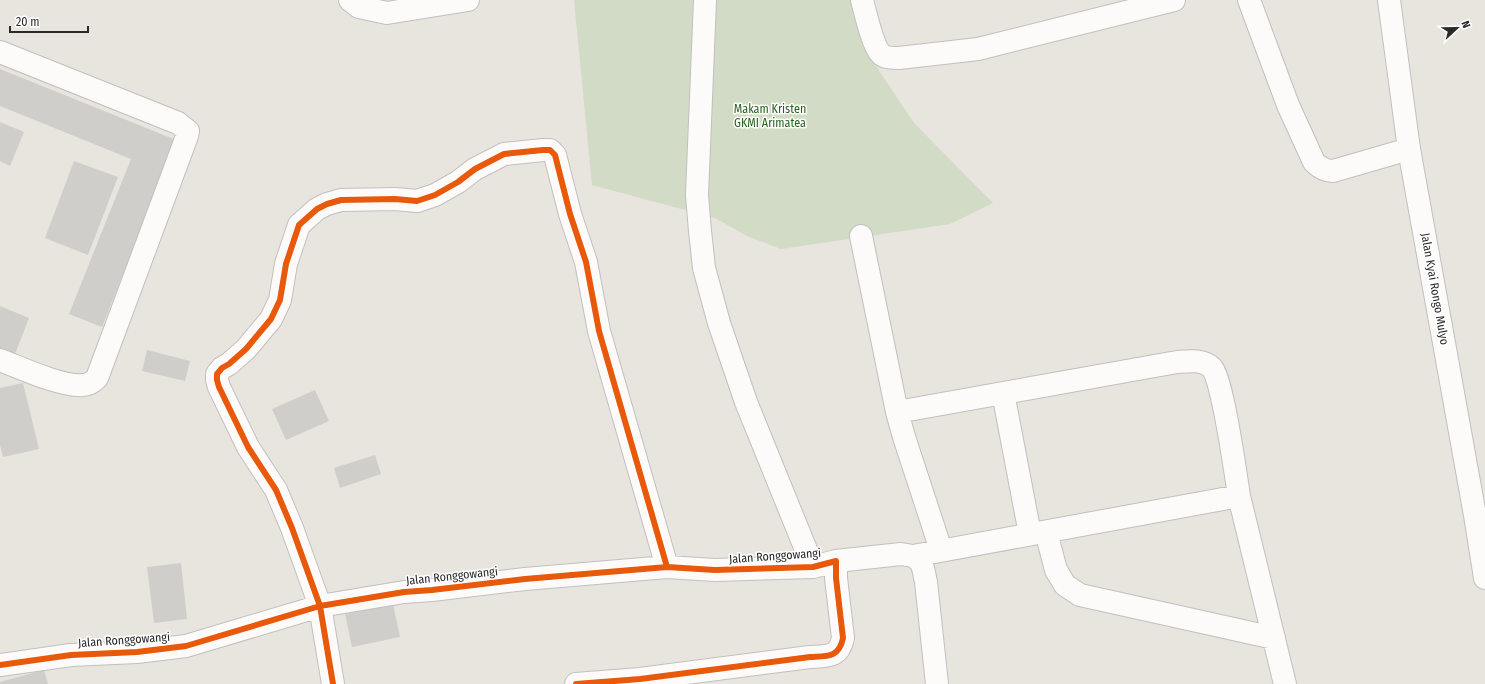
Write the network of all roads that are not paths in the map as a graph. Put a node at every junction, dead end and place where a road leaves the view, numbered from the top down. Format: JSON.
{"nodes":[{"id":1,"x":350,"y":0,"type":"edge"},
{"id":2,"x":468,"y":0,"type":"edge"},
{"id":3,"x":705,"y":0,"type":"edge"},
{"id":4,"x":862,"y":0,"type":"edge"},
{"id":5,"x":1174,"y":0,"type":"edge"},
{"id":6,"x":1249,"y":0,"type":"edge"},
{"id":7,"x":1388,"y":0,"type":"edge"},
{"id":8,"x":0,"y":52,"type":"edge"},
{"id":9,"x":1409,"y":149,"type":"junction"},
{"id":10,"x":861,"y":236,"type":"dead end"},
{"id":11,"x":0,"y":360,"type":"edge"},
{"id":12,"x":1003,"y":393,"type":"junction"},
{"id":13,"x":897,"y":412,"type":"junction"},
{"id":14,"x":1239,"y":496,"type":"junction"},
{"id":15,"x":1038,"y":533,"type":"junction"},
{"id":16,"x":941,"y":550,"type":"junction"},
{"id":17,"x":913,"y":556,"type":"junction"},
{"id":18,"x":836,"y":561,"type":"junction"},
{"id":19,"x":667,"y":567,"type":"junction"},
{"id":20,"x":813,"y":567,"type":"junction"},
{"id":21,"x":1485,"y":578,"type":"edge"},
{"id":22,"x":320,"y":606,"type":"junction"},
{"id":23,"x":1274,"y":638,"type":"junction"},
{"id":24,"x":0,"y":666,"type":"edge"},
{"id":25,"x":333,"y":684,"type":"edge"},
{"id":26,"x":576,"y":684,"type":"edge"},
{"id":27,"x":937,"y":684,"type":"edge"},
{"id":28,"x":1285,"y":684,"type":"edge"}],
"edges":[{"from":1,"to":2,"type":"street"},
{"from":3,"to":20,"type":"street"},
{"from":4,"to":5,"type":"street"},
{"from":6,"to":9,"type":"street"},
{"from":7,"to":9,"type":"street","name":"Jalan Kyai Rongo Mulyo"},
{"from":8,"to":11,"type":"street"},
{"from":9,"to":21,"type":"street","name":"Jalan Kyai Rongo Mulyo"},
{"from":10,"to":13,"type":"street"},
{"from":12,"to":13,"type":"street"},
{"from":12,"to":14,"type":"street"},
{"from":12,"to":15,"type":"street"},
{"from":13,"to":16,"type":"street"},
{"from":14,"to":15,"type":"street"},
{"from":14,"to":23,"type":"street"},
{"from":15,"to":16,"type":"street"},
{"from":15,"to":23,"type":"street"},
{"from":16,"to":17,"type":"street"},
{"from":17,"to":18,"type":"street"},
{"from":17,"to":27,"type":"street"},
{"from":18,"to":20,"type":"street","name":"Jalan Ronggowangi"},
{"from":18,"to":26,"type":"street","name":"Jalan Ronggowangi"},
{"from":19,"to":20,"type":"street","name":"Jalan Ronggowangi"},
{"from":19,"to":22,"type":"street","name":"Jalan Ronggowangi"},
{"from":19,"to":22,"type":"street"},
{"from":22,"to":24,"type":"street","name":"Jalan Ronggowangi"},
{"from":22,"to":25,"type":"street"},
{"from":23,"to":28,"type":"street"}]}
